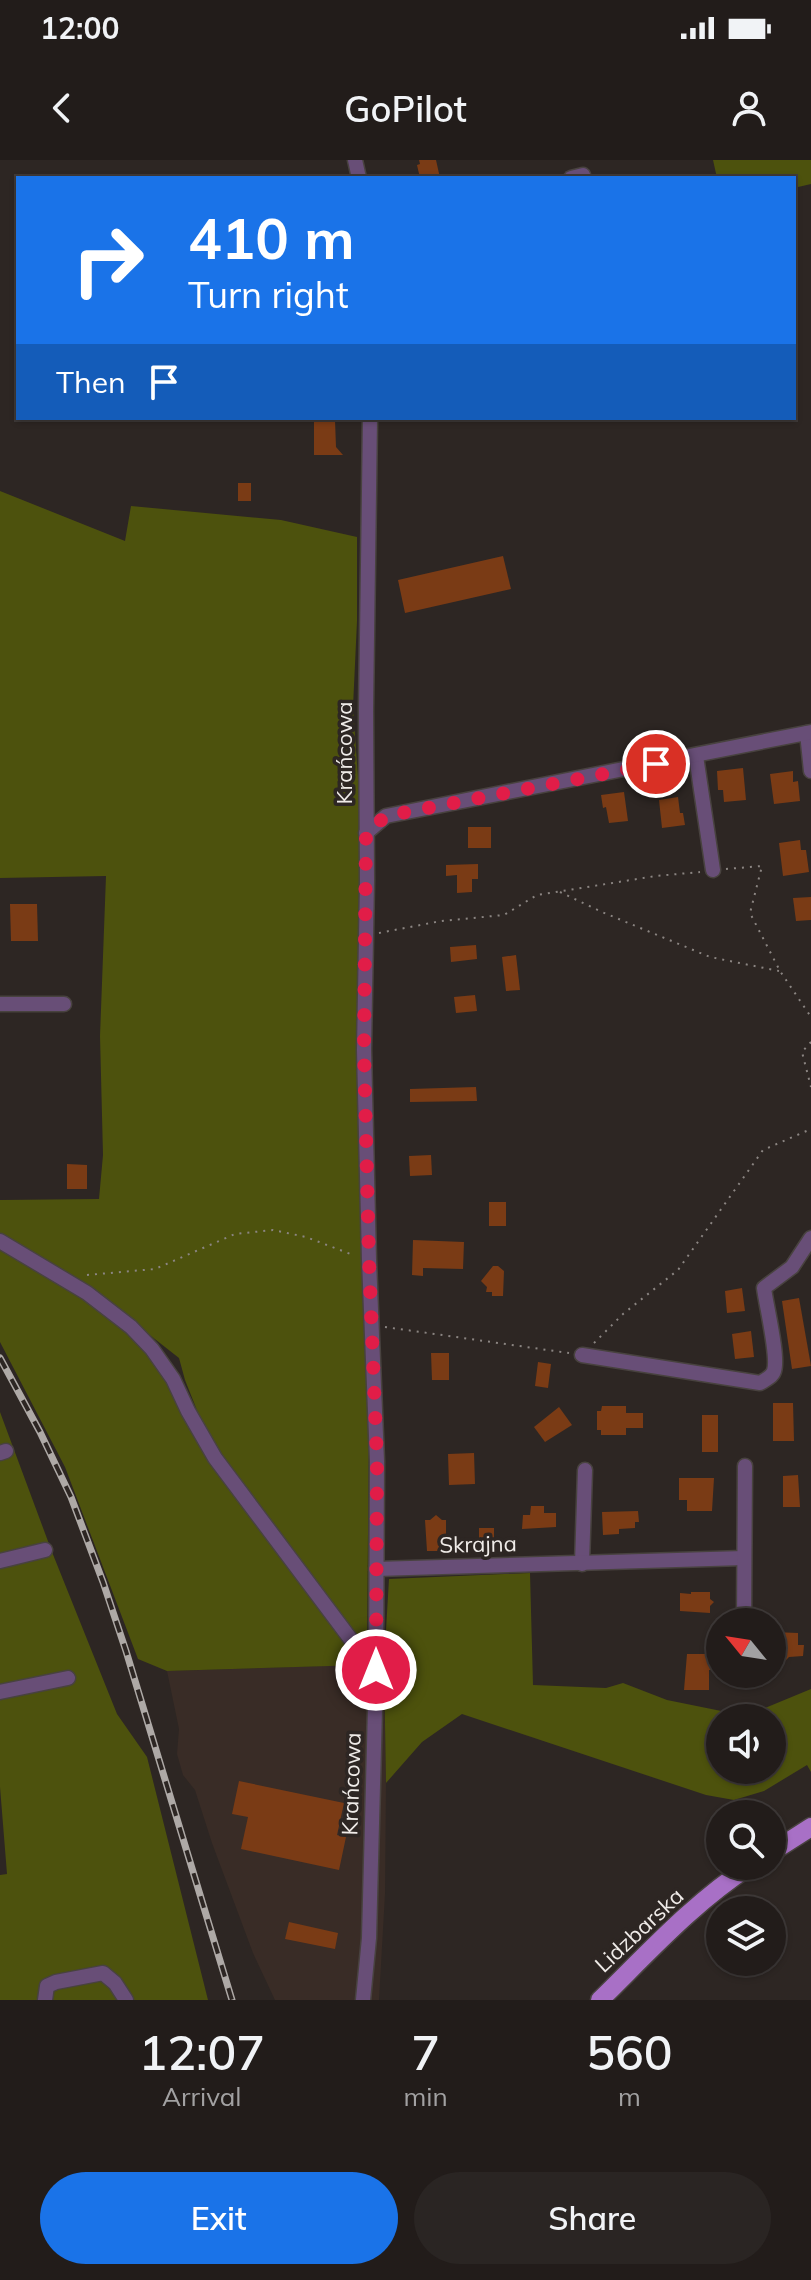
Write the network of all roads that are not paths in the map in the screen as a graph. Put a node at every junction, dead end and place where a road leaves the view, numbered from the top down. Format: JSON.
{"nodes":[{"id":1,"x":370,"y":420,"type":"edge"},
{"id":2,"x":809,"y":732,"type":"edge"},
{"id":3,"x":696,"y":756,"type":"junction"},
{"id":4,"x":811,"y":771,"type":"edge"},
{"id":5,"x":366,"y":833,"type":"junction"},
{"id":6,"x":713,"y":870,"type":"road end"},
{"id":7,"x":0,"y":1004,"type":"edge"},
{"id":8,"x":64,"y":1004,"type":"dead end"},
{"id":9,"x":811,"y":1238,"type":"edge"},
{"id":10,"x":0,"y":1241,"type":"edge"},
{"id":11,"x":582,"y":1355,"type":"road end"},
{"id":12,"x":745,"y":1466,"type":"dead end"},
{"id":13,"x":585,"y":1470,"type":"dead end"},
{"id":14,"x":45,"y":1550,"type":"dead end"},
{"id":15,"x":744,"y":1558,"type":"junction"},
{"id":16,"x":0,"y":1561,"type":"edge"},
{"id":17,"x":582,"y":1564,"type":"junction"},
{"id":18,"x":376,"y":1569,"type":"junction"},
{"id":19,"x":744,"y":1608,"type":"edge"},
{"id":20,"x":376,"y":1670,"type":"junction"},
{"id":21,"x":68,"y":1678,"type":"dead end"},
{"id":22,"x":0,"y":1692,"type":"edge"},
{"id":23,"x":811,"y":1827,"type":"edge"},
{"id":24,"x":786,"y":1843,"type":"edge"},
{"id":25,"x":733,"y":1880,"type":"edge"},
{"id":26,"x":45,"y":2000,"type":"edge"},
{"id":27,"x":126,"y":2000,"type":"edge"},
{"id":28,"x":363,"y":2000,"type":"edge"},
{"id":29,"x":600,"y":2000,"type":"edge"}],
"edges":[{"from":1,"to":5,"type":"street","name":"Krańcowa"},
{"from":2,"to":3,"type":"street"},
{"from":2,"to":4,"type":"street"},
{"from":3,"to":5,"type":"street"},
{"from":3,"to":6,"type":"street"},
{"from":5,"to":18,"type":"street","name":"Krańcowa"},
{"from":7,"to":8,"type":"street"},
{"from":9,"to":11,"type":"street"},
{"from":10,"to":20,"type":"street"},
{"from":12,"to":15,"type":"street"},
{"from":13,"to":17,"type":"street"},
{"from":14,"to":16,"type":"street"},
{"from":15,"to":17,"type":"street","name":"Skrajna"},
{"from":15,"to":19,"type":"street"},
{"from":17,"to":18,"type":"street","name":"Skrajna"},
{"from":18,"to":20,"type":"street","name":"Krańcowa"},
{"from":20,"to":28,"type":"street","name":"Krańcowa"},
{"from":21,"to":22,"type":"street"},
{"from":23,"to":24,"type":"main road"},
{"from":25,"to":29,"type":"main road","name":"Lidzbarska"},
{"from":26,"to":27,"type":"street"}]}
